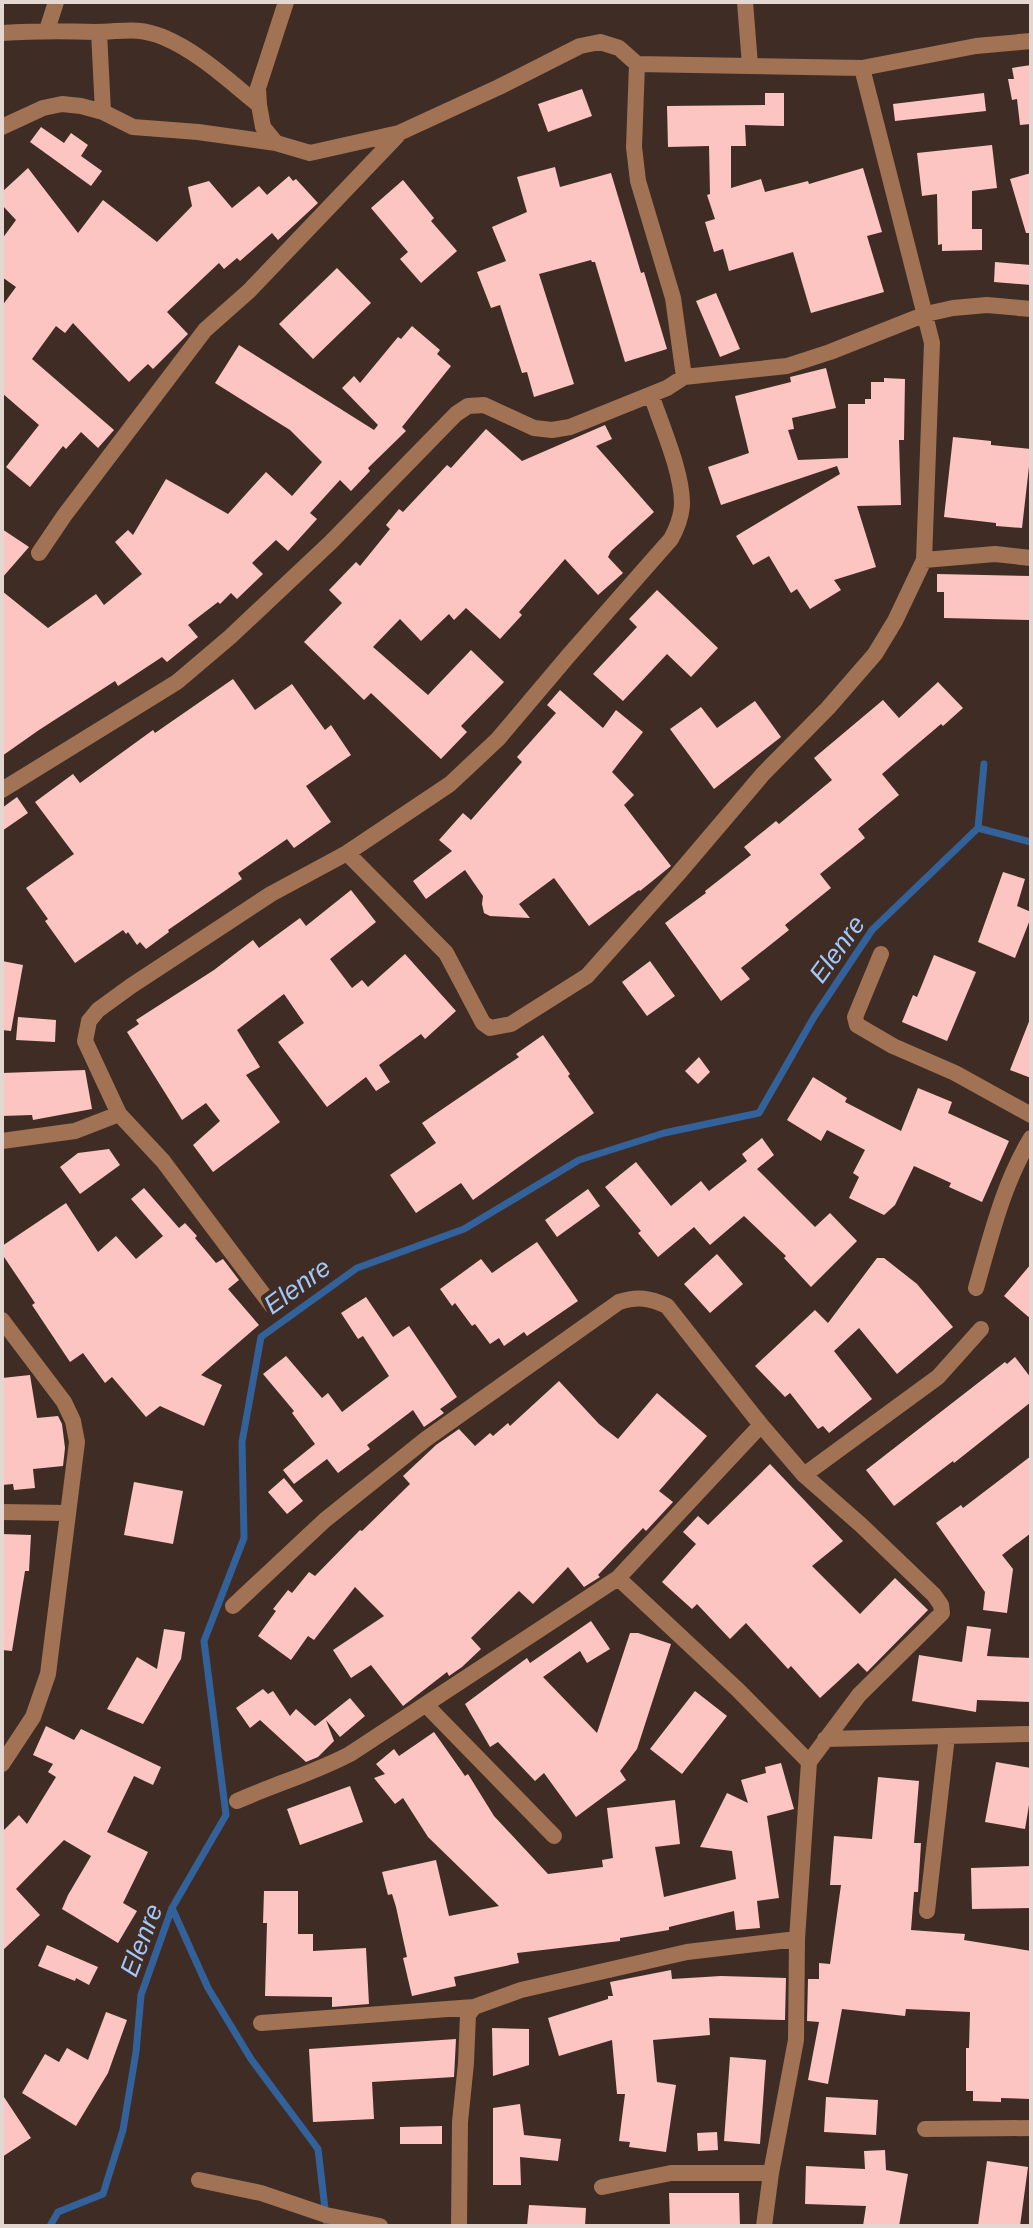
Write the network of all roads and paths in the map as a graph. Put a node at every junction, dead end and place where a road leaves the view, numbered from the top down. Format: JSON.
{"nodes":[{"id":1,"x":56,"y":2,"type":"edge"},
{"id":2,"x":286,"y":2,"type":"edge"},
{"id":3,"x":745,"y":2,"type":"edge"},
{"id":4,"x":47,"y":30,"type":"junction"},
{"id":5,"x":99,"y":32,"type":"junction"},
{"id":6,"x":2,"y":33,"type":"edge"},
{"id":7,"x":1031,"y":41,"type":"edge"},
{"id":8,"x":637,"y":64,"type":"junction"},
{"id":9,"x":750,"y":65,"type":"junction"},
{"id":10,"x":862,"y":68,"type":"junction"},
{"id":11,"x":259,"y":105,"type":"junction"},
{"id":12,"x":103,"y":112,"type":"junction"},
{"id":13,"x":2,"y":127,"type":"edge"},
{"id":14,"x":399,"y":133,"type":"junction"},
{"id":15,"x":276,"y":143,"type":"junction"},
{"id":16,"x":1031,"y":309,"type":"edge"},
{"id":17,"x":926,"y":314,"type":"junction"},
{"id":18,"x":684,"y":377,"type":"junction"},
{"id":19,"x":651,"y":394,"type":"junction"},
{"id":20,"x":39,"y":553,"type":"dead end"},
{"id":21,"x":1031,"y":558,"type":"edge"},
{"id":22,"x":924,"y":560,"type":"junction"},
{"id":23,"x":2,"y":790,"type":"edge"},
{"id":24,"x":347,"y":853,"type":"junction"},
{"id":25,"x":881,"y":954,"type":"dead end"},
{"id":26,"x":119,"y":1114,"type":"junction"},
{"id":27,"x":1031,"y":1115,"type":"edge"},
{"id":28,"x":1031,"y":1138,"type":"edge"},
{"id":29,"x":2,"y":1141,"type":"edge"},
{"id":30,"x":976,"y":1288,"type":"dead end"},
{"id":31,"x":272,"y":1306,"type":"dead end"},
{"id":32,"x":2,"y":1320,"type":"edge"},
{"id":33,"x":981,"y":1329,"type":"dead end"},
{"id":34,"x":761,"y":1425,"type":"junction"},
{"id":35,"x":804,"y":1475,"type":"junction"},
{"id":36,"x":2,"y":1512,"type":"edge"},
{"id":37,"x":67,"y":1513,"type":"junction"},
{"id":38,"x":618,"y":1578,"type":"junction"},
{"id":39,"x":233,"y":1606,"type":"dead end"},
{"id":40,"x":426,"y":1705,"type":"junction"},
{"id":41,"x":1031,"y":1734,"type":"edge"},
{"id":42,"x":947,"y":1736,"type":"junction"},
{"id":43,"x":825,"y":1739,"type":"junction"},
{"id":44,"x":809,"y":1762,"type":"junction"},
{"id":45,"x":2,"y":1764,"type":"edge"},
{"id":46,"x":237,"y":1801,"type":"dead end"},
{"id":47,"x":554,"y":1836,"type":"dead end"},
{"id":48,"x":927,"y":1911,"type":"dead end"},
{"id":49,"x":797,"y":1939,"type":"junction"},
{"id":50,"x":474,"y":2007,"type":"junction"},
{"id":51,"x":261,"y":2023,"type":"dead end"},
{"id":52,"x":1031,"y":2128,"type":"edge"},
{"id":53,"x":925,"y":2129,"type":"dead end"},
{"id":54,"x":771,"y":2173,"type":"junction"},
{"id":55,"x":199,"y":2180,"type":"dead end"},
{"id":56,"x":602,"y":2187,"type":"dead end"},
{"id":57,"x":380,"y":2226,"type":"edge"},
{"id":58,"x":459,"y":2226,"type":"edge"},
{"id":59,"x":764,"y":2226,"type":"edge"}],
"edges":[{"from":1,"to":4,"type":"street"},
{"from":2,"to":11,"type":"street"},
{"from":3,"to":9,"type":"street"},
{"from":4,"to":5,"type":"street"},
{"from":4,"to":6,"type":"street"},
{"from":5,"to":11,"type":"street"},
{"from":5,"to":12,"type":"street"},
{"from":7,"to":10,"type":"street"},
{"from":8,"to":9,"type":"street"},
{"from":8,"to":14,"type":"street"},
{"from":8,"to":18,"type":"street"},
{"from":9,"to":10,"type":"street"},
{"from":10,"to":17,"type":"street"},
{"from":11,"to":15,"type":"street"},
{"from":12,"to":13,"type":"street"},
{"from":12,"to":15,"type":"street"},
{"from":14,"to":15,"type":"street"},
{"from":14,"to":20,"type":"street"},
{"from":16,"to":17,"type":"street"},
{"from":17,"to":18,"type":"street"},
{"from":17,"to":22,"type":"street"},
{"from":18,"to":19,"type":"street"},
{"from":19,"to":23,"type":"street"},
{"from":19,"to":24,"type":"street"},
{"from":21,"to":22,"type":"street"},
{"from":22,"to":24,"type":"street"},
{"from":24,"to":26,"type":"street"},
{"from":25,"to":27,"type":"street"},
{"from":26,"to":29,"type":"street"},
{"from":26,"to":31,"type":"street"},
{"from":28,"to":30,"type":"street"},
{"from":32,"to":37,"type":"street"},
{"from":33,"to":35,"type":"street"},
{"from":34,"to":35,"type":"street"},
{"from":34,"to":38,"type":"street"},
{"from":34,"to":39,"type":"street"},
{"from":35,"to":43,"type":"street"},
{"from":36,"to":37,"type":"street"},
{"from":37,"to":45,"type":"street"},
{"from":38,"to":40,"type":"street"},
{"from":38,"to":44,"type":"street"},
{"from":40,"to":46,"type":"street"},
{"from":40,"to":47,"type":"street"},
{"from":41,"to":42,"type":"street"},
{"from":42,"to":43,"type":"street"},
{"from":42,"to":48,"type":"street"},
{"from":43,"to":44,"type":"street"},
{"from":44,"to":49,"type":"street"},
{"from":49,"to":50,"type":"street"},
{"from":49,"to":54,"type":"street"},
{"from":50,"to":51,"type":"street"},
{"from":50,"to":58,"type":"street"},
{"from":52,"to":53,"type":"street"},
{"from":54,"to":56,"type":"street"},
{"from":54,"to":59,"type":"street"},
{"from":55,"to":57,"type":"street"}]}
